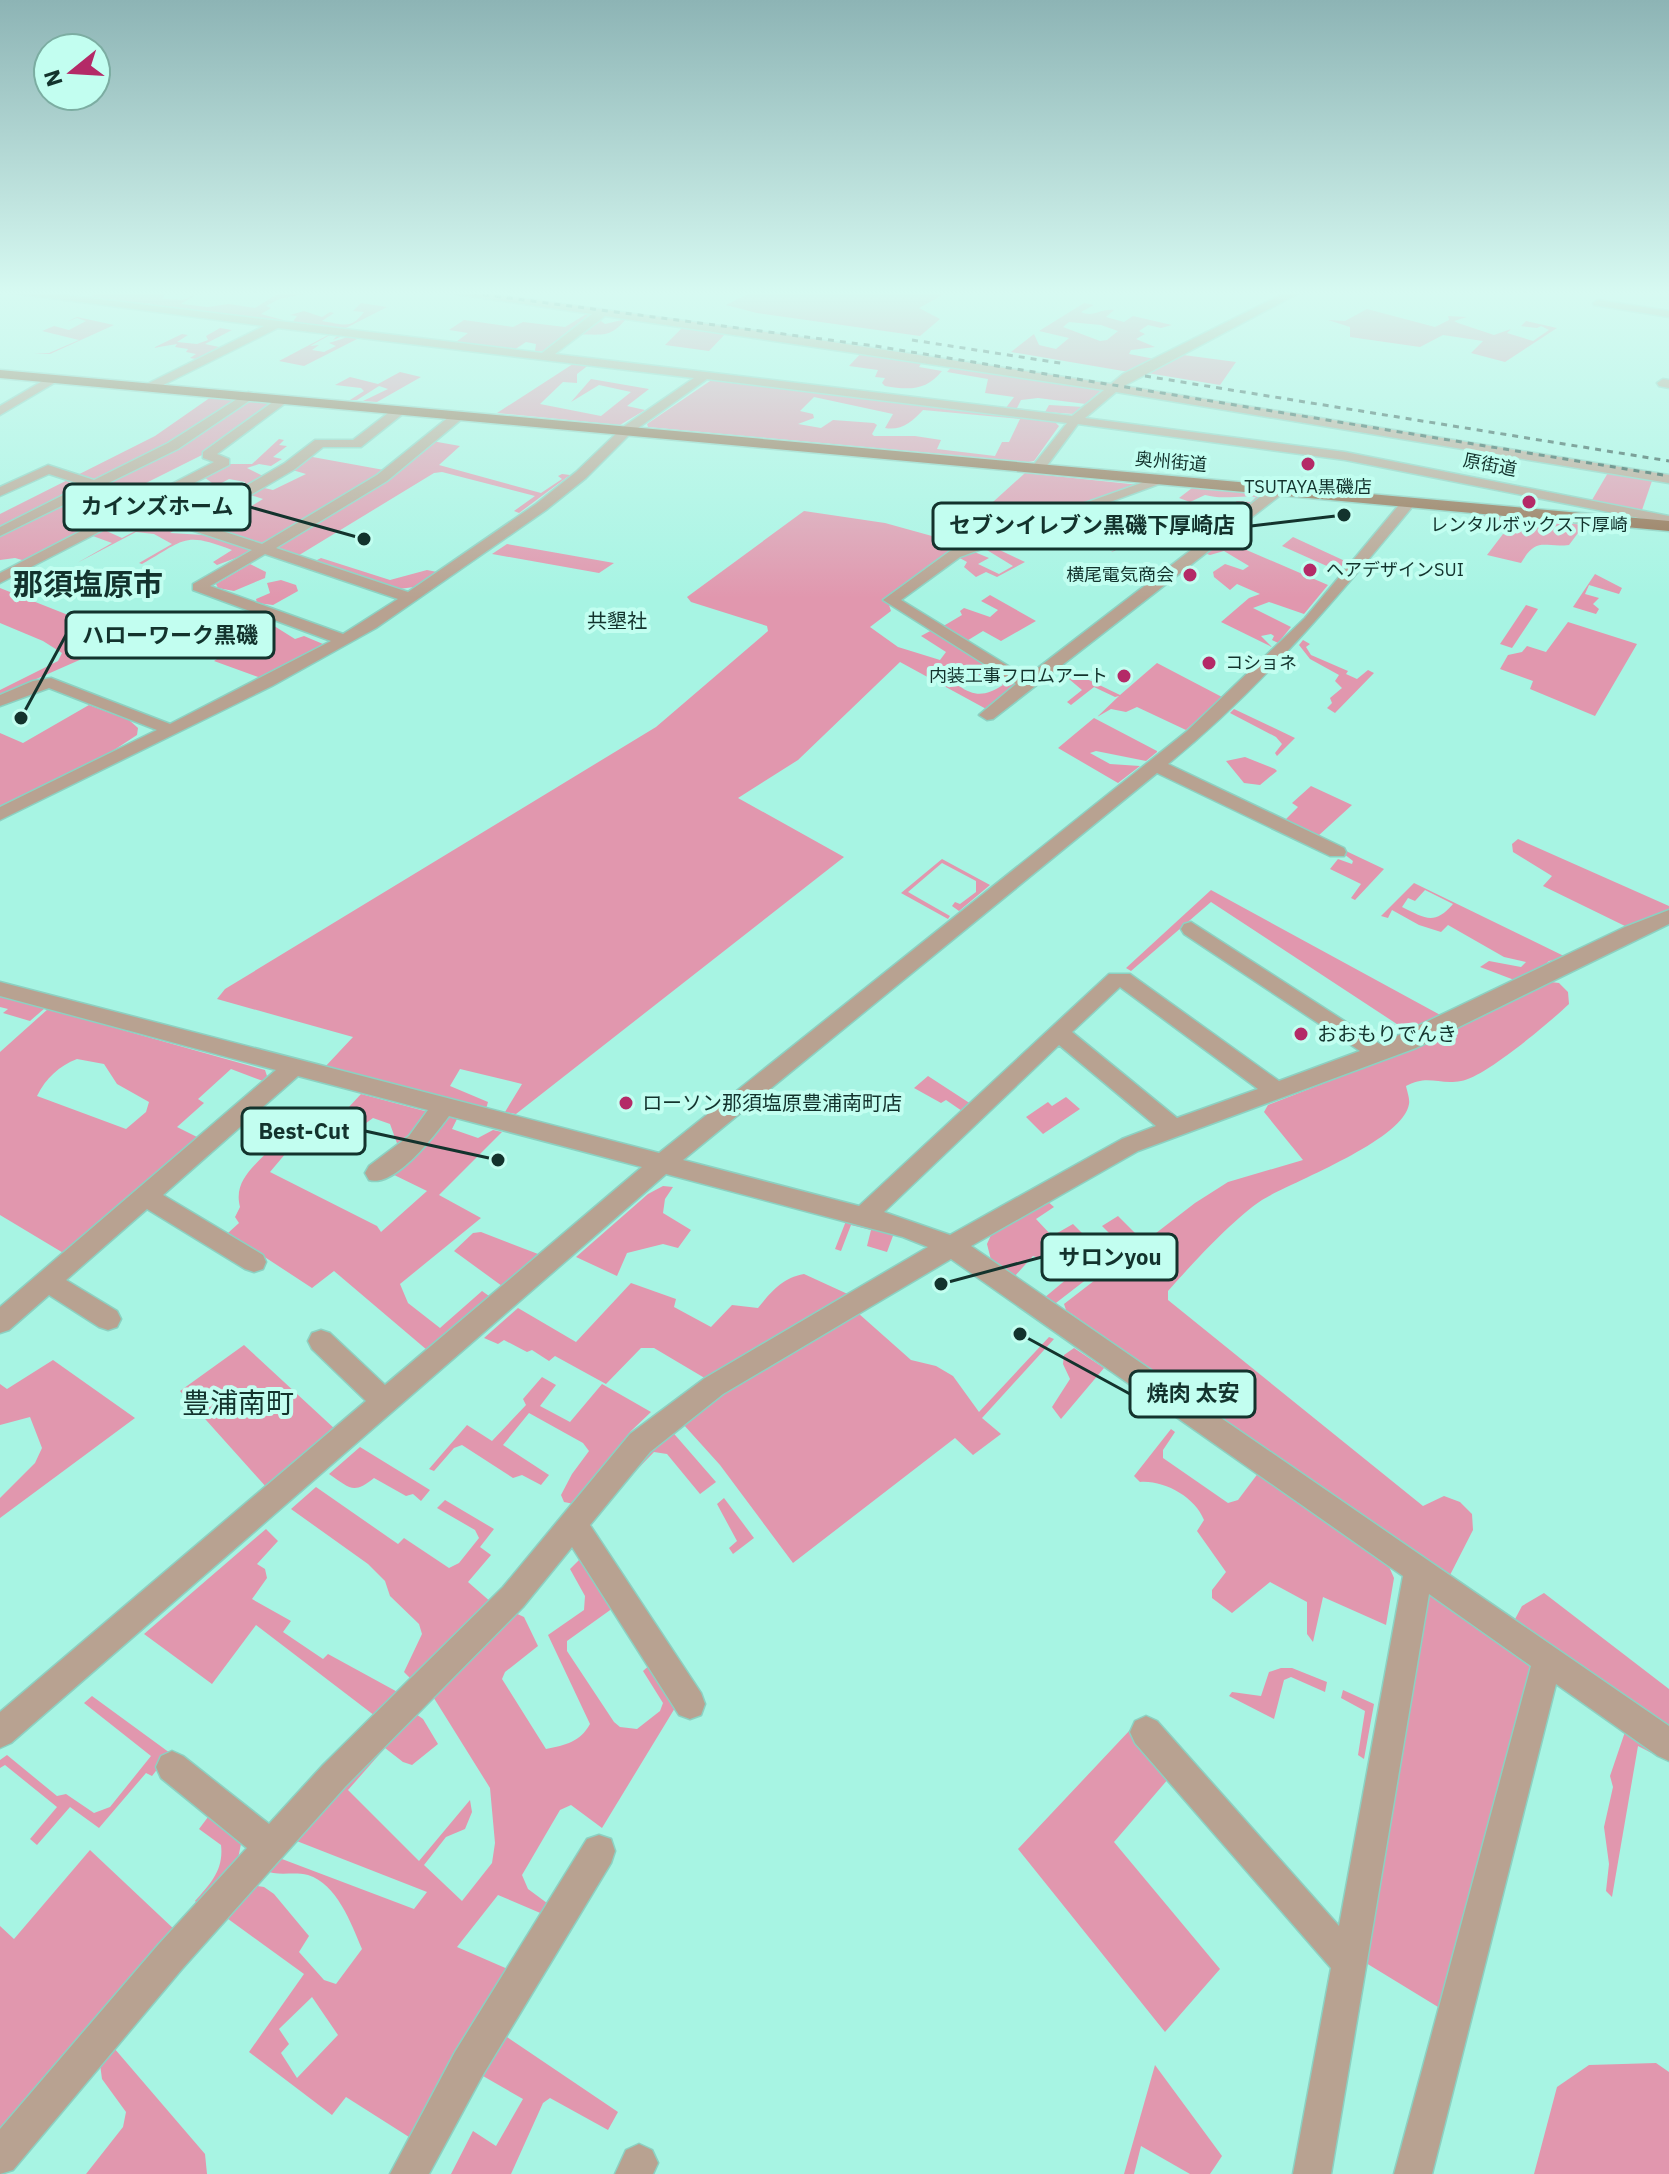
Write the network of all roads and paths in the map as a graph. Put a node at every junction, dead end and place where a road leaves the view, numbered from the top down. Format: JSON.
{"nodes":[{"id":1,"x":28,"y":394,"type":"edge"},
{"id":2,"x":231,"y":394,"type":"edge"},
{"id":3,"x":678,"y":394,"type":"edge"},
{"id":4,"x":870,"y":394,"type":"edge"},
{"id":5,"x":1104,"y":394,"type":"edge"},
{"id":6,"x":1164,"y":394,"type":"edge"},
{"id":7,"x":248,"y":396,"type":"junction"},
{"id":8,"x":285,"y":399,"type":"junction"},
{"id":9,"x":400,"y":410,"type":"junction"},
{"id":10,"x":0,"y":411,"type":"edge"},
{"id":11,"x":459,"y":415,"type":"junction"},
{"id":12,"x":1076,"y":419,"type":"junction"},
{"id":13,"x":627,"y":430,"type":"junction"},
{"id":14,"x":1038,"y":468,"type":"junction"},
{"id":15,"x":1669,"y":479,"type":"edge"},
{"id":16,"x":1163,"y":480,"type":"junction"},
{"id":17,"x":95,"y":485,"type":"junction"},
{"id":18,"x":1278,"y":490,"type":"junction"},
{"id":19,"x":0,"y":492,"type":"edge"},
{"id":20,"x":1408,"y":503,"type":"junction"},
{"id":21,"x":1669,"y":520,"type":"edge"},
{"id":22,"x":1669,"y":526,"type":"edge"},
{"id":23,"x":0,"y":532,"type":"edge"},
{"id":24,"x":264,"y":549,"type":"junction"},
{"id":25,"x":0,"y":579,"type":"edge"},
{"id":26,"x":410,"y":598,"type":"junction"},
{"id":27,"x":344,"y":640,"type":"junction"},
{"id":28,"x":1027,"y":684,"type":"junction"},
{"id":29,"x":0,"y":701,"type":"edge"},
{"id":30,"x":987,"y":715,"type":"dead end"},
{"id":31,"x":171,"y":730,"type":"junction"},
{"id":32,"x":1155,"y":765,"type":"junction"},
{"id":33,"x":0,"y":814,"type":"edge"},
{"id":34,"x":1337,"y":852,"type":"dead end"},
{"id":35,"x":1669,"y":917,"type":"edge"},
{"id":36,"x":1191,"y":929,"type":"dead end"},
{"id":37,"x":0,"y":989,"type":"edge"},
{"id":38,"x":1059,"y":1033,"type":"junction"},
{"id":39,"x":1378,"y":1053,"type":"junction"},
{"id":40,"x":294,"y":1067,"type":"junction"},
{"id":41,"x":1277,"y":1091,"type":"junction"},
{"id":42,"x":444,"y":1106,"type":"junction"},
{"id":43,"x":1172,"y":1127,"type":"junction"},
{"id":44,"x":664,"y":1162,"type":"junction"},
{"id":45,"x":377,"y":1173,"type":"dead end"},
{"id":46,"x":145,"y":1196,"type":"junction"},
{"id":47,"x":863,"y":1217,"type":"junction"},
{"id":48,"x":951,"y":1246,"type":"junction"},
{"id":49,"x":254,"y":1262,"type":"dead end"},
{"id":50,"x":47,"y":1281,"type":"junction"},
{"id":51,"x":2,"y":1318,"type":"edge"},
{"id":52,"x":108,"y":1319,"type":"dead end"},
{"id":53,"x":321,"y":1341,"type":"dead end"},
{"id":54,"x":386,"y":1403,"type":"junction"},
{"id":55,"x":573,"y":1523,"type":"junction"},
{"id":56,"x":1418,"y":1572,"type":"junction"},
{"id":57,"x":1547,"y":1661,"type":"junction"},
{"id":58,"x":690,"y":1704,"type":"dead end"},
{"id":59,"x":0,"y":1732,"type":"edge"},
{"id":60,"x":1146,"y":1732,"type":"dead end"},
{"id":61,"x":1669,"y":1745,"type":"edge"},
{"id":62,"x":172,"y":1767,"type":"dead end"},
{"id":63,"x":271,"y":1846,"type":"junction"},
{"id":64,"x":599,"y":1851,"type":"dead end"},
{"id":65,"x":1349,"y":1963,"type":"junction"},
{"id":66,"x":0,"y":2157,"type":"edge"},
{"id":67,"x":409,"y":2174,"type":"edge"},
{"id":68,"x":1312,"y":2174,"type":"edge"},
{"id":69,"x":1413,"y":2174,"type":"edge"}],
"edges":[{"from":1,"to":10,"type":"street"},
{"from":2,"to":7,"type":"main road","name":"奥州街道"},
{"from":3,"to":13,"type":"street"},
{"from":4,"to":12,"type":"street","name":"原街道"},
{"from":5,"to":12,"type":"street"},
{"from":6,"to":15,"type":"street"},
{"from":7,"to":8,"type":"main road","name":"奥州街道"},
{"from":7,"to":17,"type":"street"},
{"from":8,"to":9,"type":"main road","name":"奥州街道"},
{"from":8,"to":25,"type":"street"},
{"from":9,"to":11,"type":"main road","name":"奥州街道"},
{"from":9,"to":24,"type":"street"},
{"from":11,"to":13,"type":"main road","name":"奥州街道"},
{"from":11,"to":24,"type":"street"},
{"from":12,"to":14,"type":"street"},
{"from":12,"to":21,"type":"street","name":"原街道"},
{"from":13,"to":14,"type":"main road","name":"奥州街道"},
{"from":13,"to":26,"type":"street"},
{"from":14,"to":16,"type":"main road","name":"奥州街道"},
{"from":16,"to":18,"type":"main road","name":"奥州街道"},
{"from":16,"to":28,"type":"street"},
{"from":17,"to":19,"type":"street"},
{"from":17,"to":23,"type":"street"},
{"from":18,"to":20,"type":"main road","name":"奥州街道"},
{"from":18,"to":28,"type":"street"},
{"from":20,"to":22,"type":"main road","name":"奥州街道"},
{"from":20,"to":32,"type":"street"},
{"from":24,"to":26,"type":"street"},
{"from":24,"to":27,"type":"street"},
{"from":26,"to":27,"type":"street"},
{"from":27,"to":31,"type":"street"},
{"from":28,"to":30,"type":"street"},
{"from":29,"to":31,"type":"street"},
{"from":31,"to":33,"type":"street"},
{"from":32,"to":34,"type":"street"},
{"from":32,"to":44,"type":"street"},
{"from":35,"to":39,"type":"street"},
{"from":36,"to":39,"type":"street"},
{"from":37,"to":40,"type":"street"},
{"from":38,"to":41,"type":"street"},
{"from":38,"to":43,"type":"street"},
{"from":38,"to":47,"type":"street"},
{"from":39,"to":41,"type":"street"},
{"from":40,"to":42,"type":"street"},
{"from":40,"to":46,"type":"street"},
{"from":41,"to":43,"type":"street"},
{"from":42,"to":44,"type":"street"},
{"from":42,"to":45,"type":"street"},
{"from":43,"to":48,"type":"street"},
{"from":44,"to":47,"type":"street"},
{"from":44,"to":54,"type":"street"},
{"from":46,"to":49,"type":"street"},
{"from":46,"to":50,"type":"street"},
{"from":47,"to":48,"type":"street"},
{"from":48,"to":55,"type":"street"},
{"from":48,"to":56,"type":"street"},
{"from":50,"to":51,"type":"street"},
{"from":50,"to":52,"type":"street"},
{"from":53,"to":54,"type":"street"},
{"from":54,"to":59,"type":"street"},
{"from":55,"to":58,"type":"street"},
{"from":55,"to":63,"type":"street"},
{"from":56,"to":57,"type":"street"},
{"from":56,"to":65,"type":"street"},
{"from":57,"to":61,"type":"street"},
{"from":57,"to":69,"type":"street"},
{"from":60,"to":65,"type":"street"},
{"from":62,"to":63,"type":"street"},
{"from":63,"to":66,"type":"street"},
{"from":64,"to":67,"type":"street"},
{"from":65,"to":68,"type":"street"}]}
